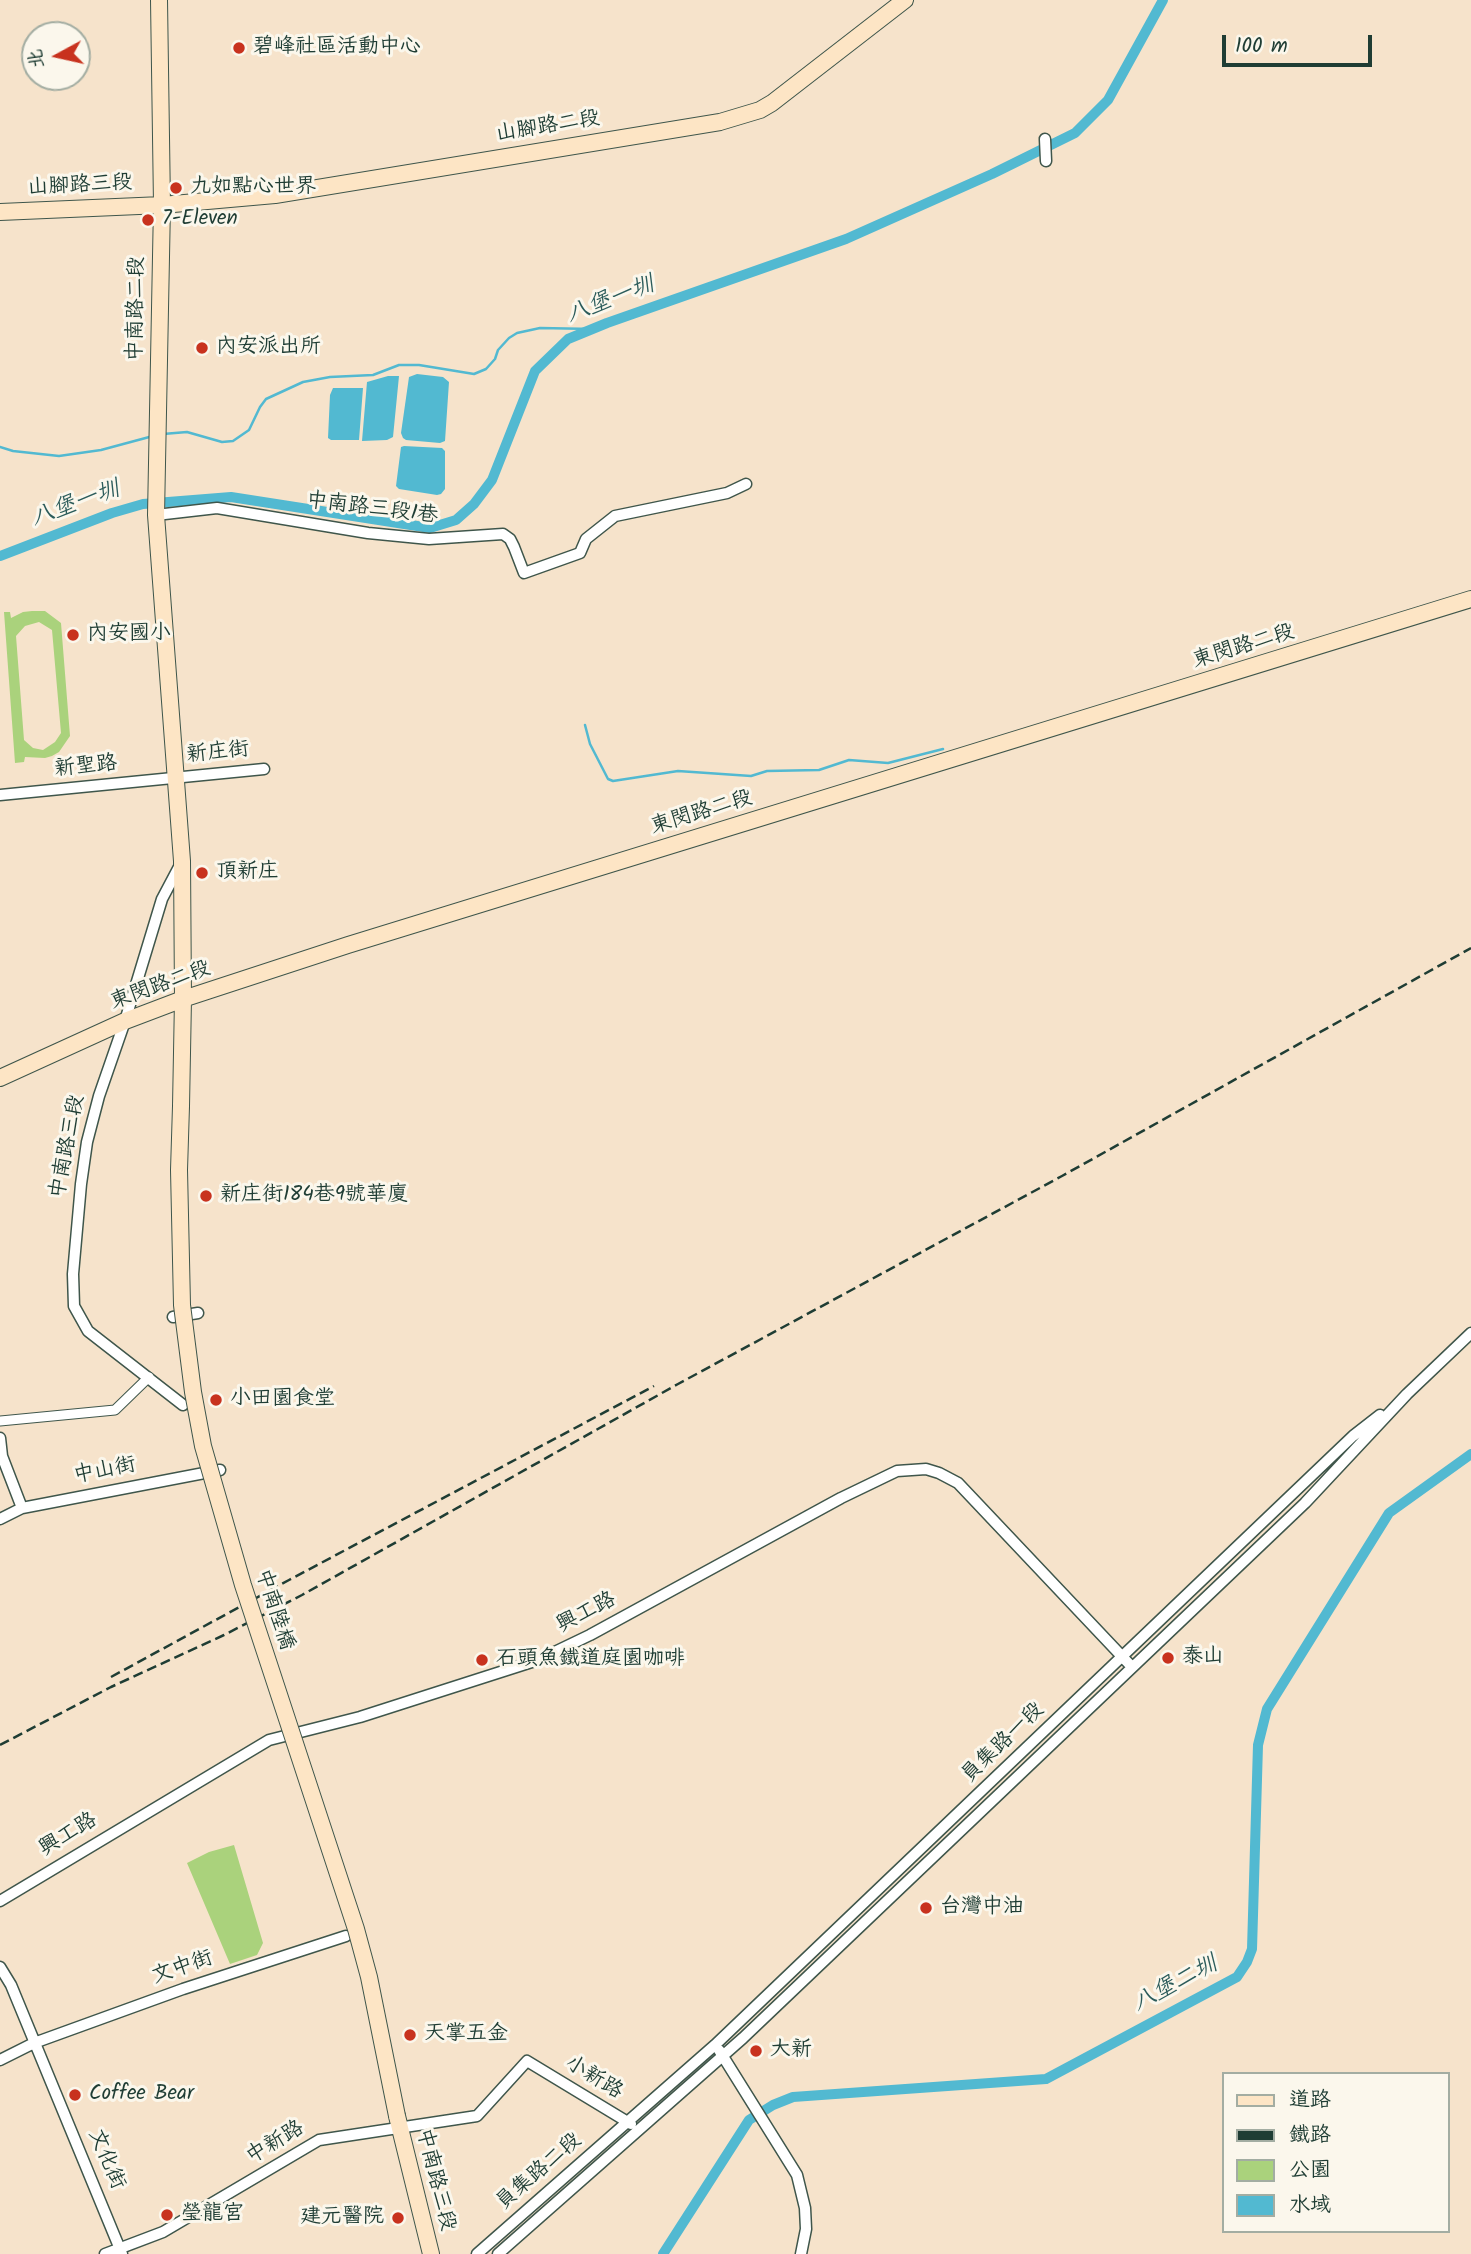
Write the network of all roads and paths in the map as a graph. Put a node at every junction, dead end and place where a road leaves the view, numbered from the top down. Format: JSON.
{"nodes":[{"id":1,"x":159,"y":0,"type":"edge"},
{"id":2,"x":905,"y":0,"type":"edge"},
{"id":3,"x":1045,"y":139,"type":"dead end"},
{"id":4,"x":1046,"y":161,"type":"dead end"},
{"id":5,"x":162,"y":205,"type":"junction"},
{"id":6,"x":0,"y":212,"type":"edge"},
{"id":7,"x":746,"y":484,"type":"dead end"},
{"id":8,"x":156,"y":515,"type":"junction"},
{"id":9,"x":1471,"y":599,"type":"edge"},
{"id":10,"x":264,"y":769,"type":"dead end"},
{"id":11,"x":175,"y":778,"type":"junction"},
{"id":12,"x":0,"y":795,"type":"edge"},
{"id":13,"x":182,"y":861,"type":"junction"},
{"id":14,"x":183,"y":999,"type":"junction"},
{"id":15,"x":125,"y":1021,"type":"junction"},
{"id":16,"x":0,"y":1078,"type":"edge"},
{"id":17,"x":198,"y":1313,"type":"dead end"},
{"id":18,"x":173,"y":1317,"type":"dead end"},
{"id":19,"x":1471,"y":1333,"type":"edge"},
{"id":20,"x":149,"y":1377,"type":"junction"},
{"id":21,"x":1407,"y":1394,"type":"junction"},
{"id":22,"x":183,"y":1405,"type":"dead end"},
{"id":23,"x":0,"y":1421,"type":"edge"},
{"id":24,"x":0,"y":1437,"type":"edge"},
{"id":25,"x":220,"y":1470,"type":"dead end"},
{"id":26,"x":22,"y":1508,"type":"junction"},
{"id":27,"x":0,"y":1519,"type":"edge"},
{"id":28,"x":1123,"y":1657,"type":"junction"},
{"id":29,"x":1132,"y":1667,"type":"junction"},
{"id":30,"x":877,"y":1891,"type":"junction"},
{"id":31,"x":0,"y":1900,"type":"edge"},
{"id":32,"x":886,"y":1901,"type":"junction"},
{"id":33,"x":346,"y":1936,"type":"dead end"},
{"id":34,"x":0,"y":1967,"type":"edge"},
{"id":35,"x":34,"y":2043,"type":"junction"},
{"id":36,"x":715,"y":2045,"type":"junction"},
{"id":37,"x":723,"y":2055,"type":"junction"},
{"id":38,"x":0,"y":2060,"type":"edge"},
{"id":39,"x":527,"y":2061,"type":"joint"},
{"id":40,"x":398,"y":2121,"type":"junction"},
{"id":41,"x":628,"y":2122,"type":"junction"},
{"id":42,"x":639,"y":2130,"type":"junction"},
{"id":43,"x":121,"y":2252,"type":"edge"},
{"id":44,"x":105,"y":2254,"type":"edge"},
{"id":45,"x":432,"y":2254,"type":"edge"},
{"id":46,"x":477,"y":2254,"type":"edge"},
{"id":47,"x":498,"y":2254,"type":"edge"},
{"id":48,"x":801,"y":2254,"type":"edge"}],
"edges":[{"from":1,"to":5,"type":"main road","name":"中南路二段"},
{"from":2,"to":5,"type":"main road","name":"山腳路二段"},
{"from":3,"to":4,"type":"street"},
{"from":5,"to":6,"type":"main road","name":"山腳路三段"},
{"from":5,"to":8,"type":"main road","name":"中南路二段"},
{"from":7,"to":8,"type":"street","name":"中南路三段1巷"},
{"from":8,"to":11,"type":"main road"},
{"from":9,"to":14,"type":"main road","name":"東閔路二段"},
{"from":10,"to":11,"type":"street","name":"新庄街"},
{"from":11,"to":12,"type":"street","name":"新聖路"},
{"from":11,"to":13,"type":"main road"},
{"from":13,"to":14,"type":"main road"},
{"from":13,"to":15,"type":"street","name":"中南路三段"},
{"from":14,"to":15,"type":"main road","name":"東閔路二段"},
{"from":14,"to":40,"type":"main road","name":"中南陸橋","bridge":true},
{"from":15,"to":16,"type":"main road","name":"東閔路二段"},
{"from":15,"to":20,"type":"street","name":"中南路三段"},
{"from":17,"to":18,"type":"street"},
{"from":19,"to":21,"type":"street","name":"員集路一段"},
{"from":20,"to":22,"type":"street","name":"中南路三段"},
{"from":20,"to":23,"type":"street"},
{"from":21,"to":28,"type":"street","name":"員集路一段"},
{"from":21,"to":29,"type":"street","name":"員集路一段"},
{"from":24,"to":26,"type":"street"},
{"from":25,"to":26,"type":"street","name":"中山街"},
{"from":26,"to":27,"type":"street","name":"中山街"},
{"from":28,"to":29,"type":"street","name":"興工路"},
{"from":28,"to":30,"type":"street","name":"員集路一段"},
{"from":28,"to":31,"type":"street","name":"興工路"},
{"from":29,"to":32,"type":"street","name":"員集路一段"},
{"from":30,"to":32,"type":"street"},
{"from":30,"to":36,"type":"street","name":"員集路一段"},
{"from":32,"to":37,"type":"street","name":"員集路一段"},
{"from":33,"to":35,"type":"street","name":"文中街"},
{"from":34,"to":35,"type":"street","name":"文化街"},
{"from":35,"to":38,"type":"street","name":"文中街"},
{"from":35,"to":43,"type":"street","name":"文化街"},
{"from":36,"to":37,"type":"street"},
{"from":36,"to":41,"type":"street","name":"員集路一段"},
{"from":37,"to":42,"type":"street","name":"員集路一段"},
{"from":37,"to":48,"type":"street"},
{"from":39,"to":40,"type":"street","name":"中新路"},
{"from":39,"to":41,"type":"street","name":"小新路"},
{"from":40,"to":43,"type":"street","name":"中新路"},
{"from":40,"to":45,"type":"main road","name":"中南路三段"},
{"from":41,"to":42,"type":"street","name":"小新路"},
{"from":41,"to":46,"type":"street","name":"員集路二段"},
{"from":42,"to":47,"type":"street","name":"員集路二段"},
{"from":43,"to":44,"type":"street","name":"中新路"}]}
